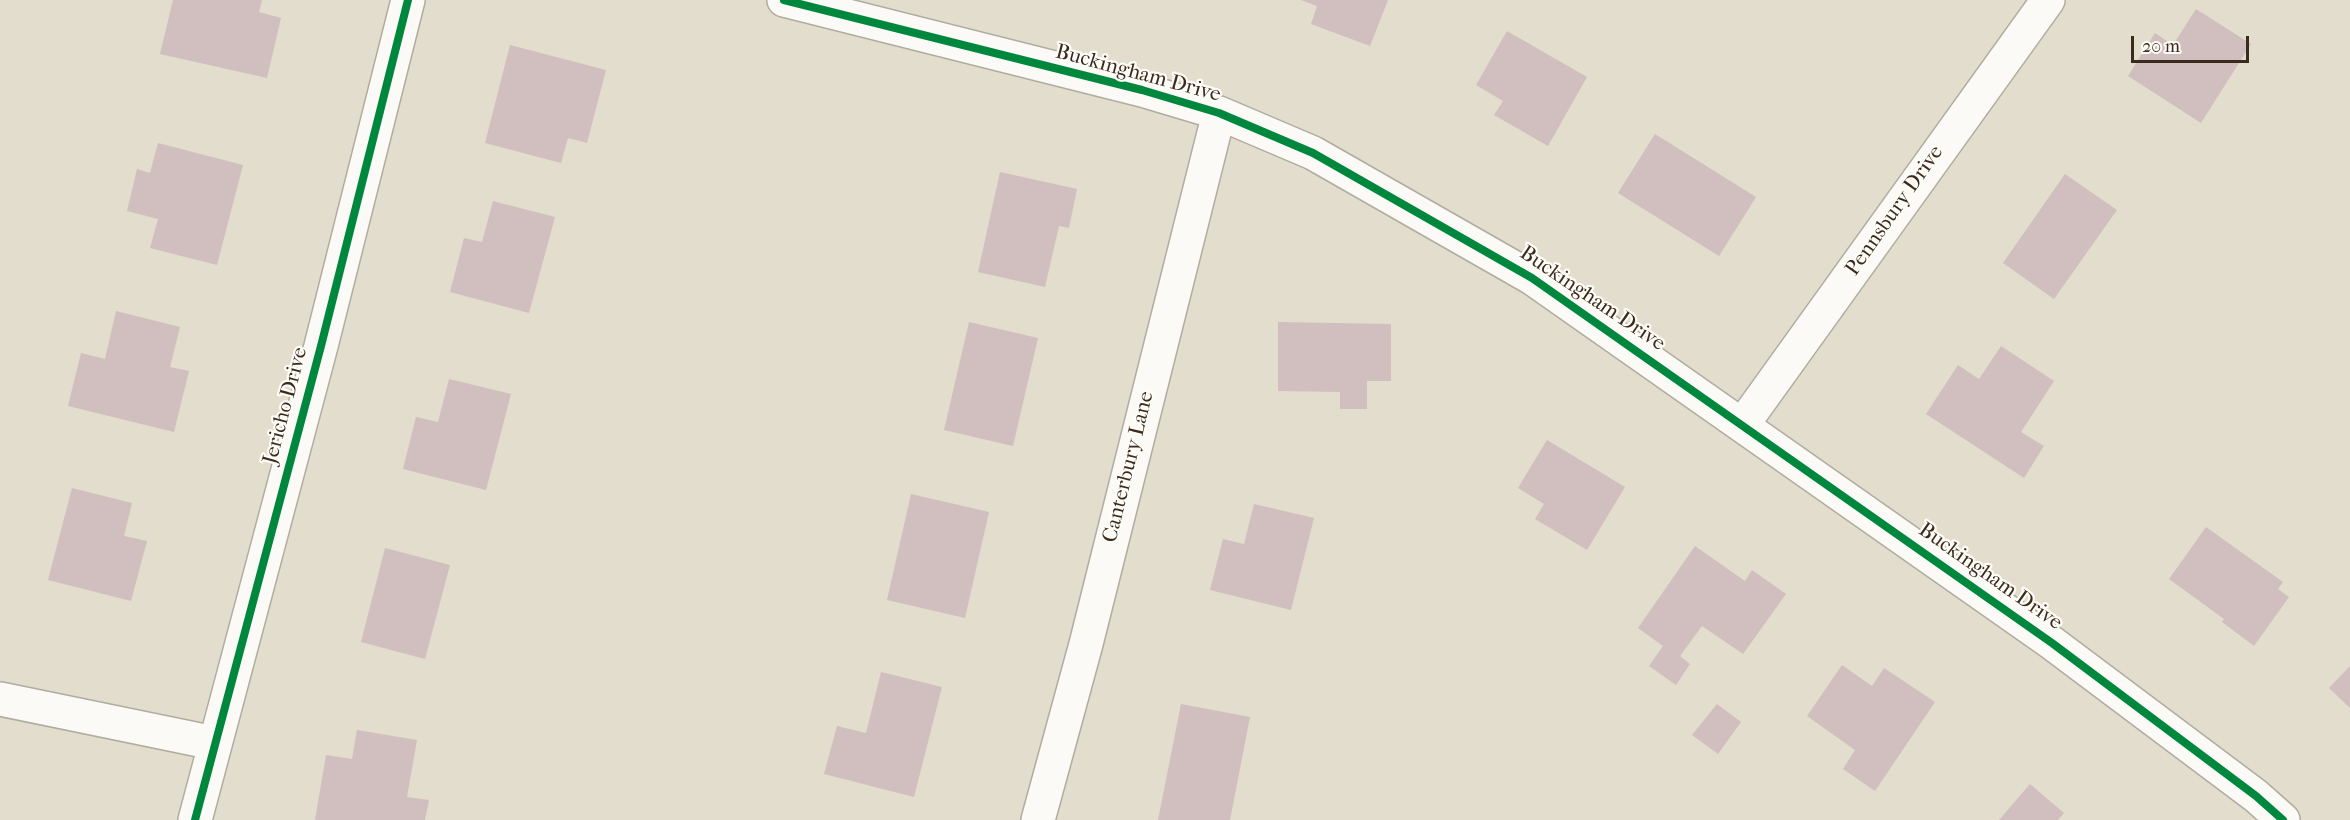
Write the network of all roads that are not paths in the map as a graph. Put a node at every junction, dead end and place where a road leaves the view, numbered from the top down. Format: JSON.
{"nodes":[{"id":1,"x":408,"y":0,"type":"edge"},
{"id":2,"x":784,"y":0,"type":"edge"},
{"id":3,"x":2048,"y":0,"type":"edge"},
{"id":4,"x":1219,"y":113,"type":"junction"},
{"id":5,"x":1743,"y":424,"type":"junction"},
{"id":6,"x":0,"y":699,"type":"edge"},
{"id":7,"x":214,"y":743,"type":"junction"},
{"id":8,"x":195,"y":820,"type":"edge"},
{"id":9,"x":1038,"y":820,"type":"edge"},
{"id":10,"x":2283,"y":820,"type":"edge"}],
"edges":[{"from":1,"to":7,"type":"street","name":"Jericho Drive"},
{"from":2,"to":4,"type":"street","name":"Buckingham Drive"},
{"from":3,"to":5,"type":"street","name":"Pennsbury Drive"},
{"from":4,"to":5,"type":"street","name":"Buckingham Drive"},
{"from":4,"to":9,"type":"street","name":"Canterbury Lane"},
{"from":5,"to":10,"type":"street","name":"Buckingham Drive"},
{"from":6,"to":7,"type":"street"},
{"from":7,"to":8,"type":"street","name":"Jericho Drive"}]}
